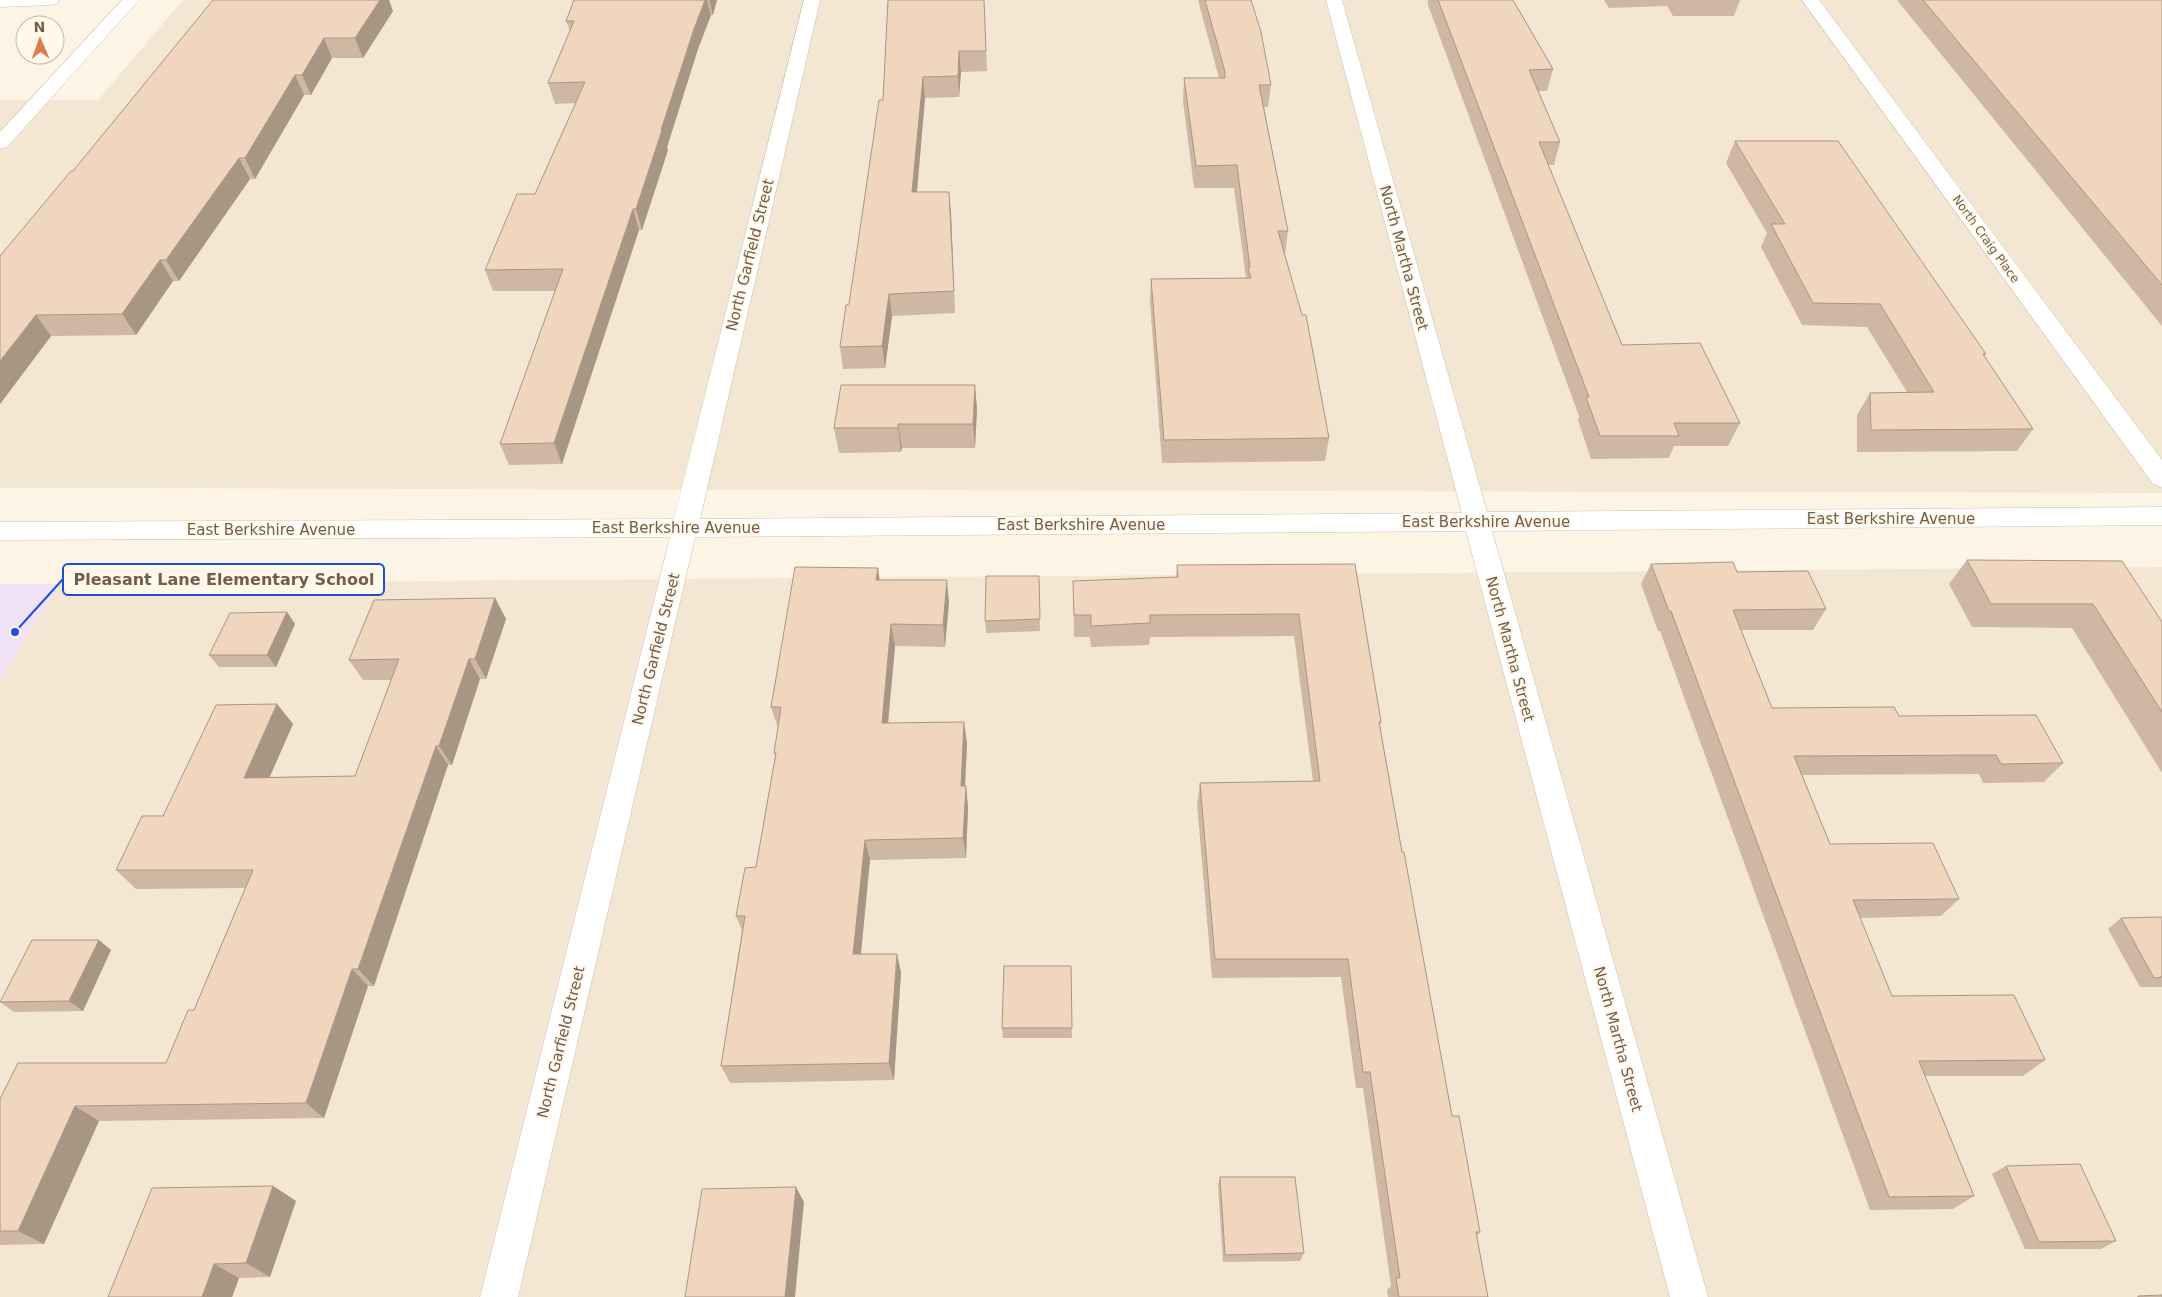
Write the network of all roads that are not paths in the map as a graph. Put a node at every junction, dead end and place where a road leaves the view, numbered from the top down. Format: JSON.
{"nodes":[{"id":1,"x":51,"y":0,"type":"edge"},
{"id":2,"x":132,"y":0,"type":"edge"},
{"id":3,"x":812,"y":0,"type":"edge"},
{"id":4,"x":1334,"y":0,"type":"edge"},
{"id":5,"x":1810,"y":0,"type":"edge"},
{"id":6,"x":0,"y":2,"type":"edge"},
{"id":7,"x":0,"y":143,"type":"edge"},
{"id":8,"x":2162,"y":478,"type":"edge"},
{"id":9,"x":2162,"y":516,"type":"edge"},
{"id":10,"x":1476,"y":522,"type":"junction"},
{"id":11,"x":685,"y":528,"type":"junction"},
{"id":12,"x":0,"y":531,"type":"edge"},
{"id":13,"x":499,"y":1297,"type":"edge"},
{"id":14,"x":1688,"y":1297,"type":"edge"}],
"edges":[{"from":1,"to":6,"type":"street"},
{"from":2,"to":7,"type":"street"},
{"from":3,"to":11,"type":"street","name":"North Garfield Street"},
{"from":4,"to":10,"type":"street","name":"North Martha Street"},
{"from":5,"to":8,"type":"street","name":"North Craig Place"},
{"from":9,"to":10,"type":"street","name":"East Berkshire Avenue"},
{"from":10,"to":11,"type":"street","name":"East Berkshire Avenue"},
{"from":10,"to":14,"type":"street","name":"North Martha Street"},
{"from":11,"to":12,"type":"street","name":"East Berkshire Avenue"},
{"from":11,"to":13,"type":"street","name":"North Garfield Street"}]}
